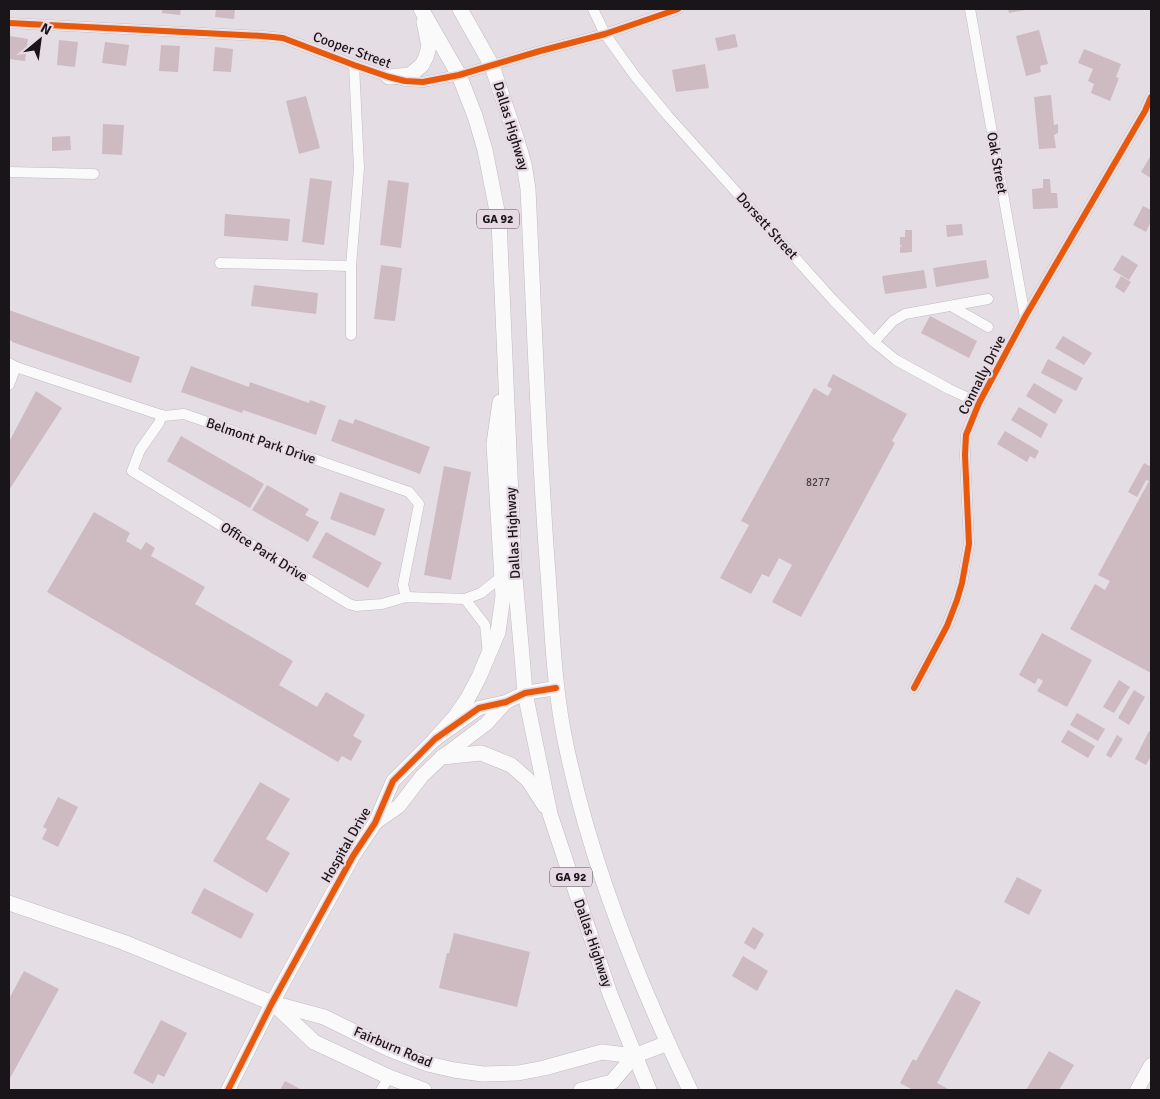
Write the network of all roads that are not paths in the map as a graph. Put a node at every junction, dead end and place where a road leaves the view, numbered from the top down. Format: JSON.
{"nodes":[{"id":1,"x":421,"y":9,"type":"edge"},
{"id":2,"x":460,"y":9,"type":"edge"},
{"id":3,"x":593,"y":9,"type":"edge"},
{"id":4,"x":678,"y":9,"type":"edge"},
{"id":5,"x":970,"y":9,"type":"edge"},
{"id":6,"x":9,"y":23,"type":"edge"},
{"id":7,"x":605,"y":34,"type":"junction"},
{"id":8,"x":354,"y":65,"type":"junction"},
{"id":9,"x":492,"y":66,"type":"junction"},
{"id":10,"x":459,"y":75,"type":"junction"},
{"id":11,"x":390,"y":77,"type":"junction"},
{"id":12,"x":1151,"y":97,"type":"edge"},
{"id":13,"x":9,"y":172,"type":"edge"},
{"id":14,"x":94,"y":174,"type":"dead end"},
{"id":15,"x":220,"y":264,"type":"dead end"},
{"id":16,"x":351,"y":266,"type":"junction"},
{"id":17,"x":988,"y":299,"type":"dead end"},
{"id":18,"x":951,"y":306,"type":"junction"},
{"id":19,"x":1025,"y":317,"type":"junction"},
{"id":20,"x":988,"y":326,"type":"dead end"},
{"id":21,"x":351,"y":336,"type":"dead end"},
{"id":22,"x":874,"y":342,"type":"junction"},
{"id":23,"x":12,"y":365,"type":"edge"},
{"id":24,"x":505,"y":369,"type":"junction"},
{"id":25,"x":9,"y":385,"type":"edge"},
{"id":26,"x":979,"y":403,"type":"junction"},
{"id":27,"x":162,"y":415,"type":"junction"},
{"id":28,"x":501,"y":577,"type":"junction"},
{"id":29,"x":406,"y":597,"type":"junction"},
{"id":30,"x":465,"y":599,"type":"junction"},
{"id":31,"x":488,"y":657,"type":"junction"},
{"id":32,"x":556,"y":688,"type":"junction"},
{"id":33,"x":914,"y":688,"type":"dead end"},
{"id":34,"x":525,"y":693,"type":"junction"},
{"id":35,"x":506,"y":702,"type":"junction"},
{"id":36,"x":435,"y":739,"type":"junction"},
{"id":37,"x":442,"y":757,"type":"junction"},
{"id":38,"x":550,"y":814,"type":"junction"},
{"id":39,"x":376,"y":823,"type":"junction"},
{"id":40,"x":9,"y":903,"type":"edge"},
{"id":41,"x":272,"y":1003,"type":"junction"},
{"id":42,"x":668,"y":1043,"type":"junction"},
{"id":43,"x":634,"y":1056,"type":"junction"},
{"id":44,"x":1151,"y":1065,"type":"edge"},
{"id":45,"x":385,"y":1084,"type":"edge"},
{"id":46,"x":228,"y":1090,"type":"edge"},
{"id":47,"x":424,"y":1090,"type":"edge"},
{"id":48,"x":581,"y":1090,"type":"edge"},
{"id":49,"x":649,"y":1090,"type":"edge"},
{"id":50,"x":690,"y":1090,"type":"edge"},
{"id":51,"x":1137,"y":1090,"type":"edge"}],
"edges":[{"from":1,"to":10,"type":"main road","name":"Dallas Highway","number":"GA 92"},
{"from":1,"to":11,"type":"main road"},
{"from":2,"to":9,"type":"main road","name":"Dallas Highway","number":"GA 92"},
{"from":3,"to":7,"type":"street","name":"Dorsett Street"},
{"from":4,"to":7,"type":"street","name":"Cooper Street"},
{"from":5,"to":19,"type":"street","name":"Oak Street"},
{"from":6,"to":8,"type":"street","name":"Cooper Street"},
{"from":7,"to":9,"type":"street","name":"Cooper Street"},
{"from":7,"to":22,"type":"street","name":"Dorsett Street"},
{"from":8,"to":11,"type":"street","name":"Cooper Street"},
{"from":8,"to":16,"type":"street"},
{"from":9,"to":10,"type":"street","name":"Cooper Street"},
{"from":9,"to":32,"type":"main road","name":"Dallas Highway","number":"GA 92"},
{"from":10,"to":11,"type":"street","name":"Cooper Street"},
{"from":10,"to":24,"type":"main road","name":"Dallas Highway","number":"GA 92"},
{"from":12,"to":19,"type":"street","name":"Connally Drive"},
{"from":13,"to":14,"type":"street"},
{"from":15,"to":16,"type":"street"},
{"from":16,"to":21,"type":"street"},
{"from":17,"to":18,"type":"street"},
{"from":18,"to":20,"type":"street"},
{"from":18,"to":22,"type":"street"},
{"from":19,"to":26,"type":"street","name":"Connally Drive"},
{"from":22,"to":26,"type":"street","name":"Dorsett Street"},
{"from":23,"to":25,"type":"street"},
{"from":23,"to":27,"type":"street","name":"Belmont Park Drive"},
{"from":24,"to":28,"type":"main road"},
{"from":24,"to":34,"type":"main road","name":"Dallas Highway","number":"GA 92"},
{"from":26,"to":33,"type":"street","name":"Connally Drive"},
{"from":27,"to":29,"type":"street","name":"Belmont Park Drive"},
{"from":27,"to":29,"type":"street","name":"Office Park Drive"},
{"from":28,"to":30,"type":"street","name":"Office Park Drive"},
{"from":28,"to":31,"type":"main road"},
{"from":29,"to":30,"type":"street","name":"Office Park Drive"},
{"from":30,"to":31,"type":"street"},
{"from":31,"to":36,"type":"main road"},
{"from":32,"to":34,"type":"street","name":"Hospital Drive"},
{"from":32,"to":42,"type":"main road","name":"Dallas Highway","number":"GA 92"},
{"from":34,"to":35,"type":"street","name":"Hospital Drive"},
{"from":34,"to":38,"type":"main road","name":"Dallas Highway","number":"GA 92"},
{"from":35,"to":36,"type":"street","name":"Hospital Drive"},
{"from":35,"to":37,"type":"street","name":"Hospital Drive"},
{"from":36,"to":39,"type":"street","name":"Hospital Drive"},
{"from":37,"to":38,"type":"main road"},
{"from":37,"to":39,"type":"street","name":"Hospital Drive"},
{"from":38,"to":43,"type":"main road","name":"Dallas Highway","number":"GA 92"},
{"from":39,"to":41,"type":"street","name":"Hospital Drive"},
{"from":40,"to":41,"type":"main road","name":"Fairburn Road"},
{"from":41,"to":43,"type":"main road","name":"Fairburn Road"},
{"from":41,"to":45,"type":"main road","name":"Fairburn Road"},
{"from":41,"to":46,"type":"street","name":"Hospital Drive"},
{"from":42,"to":43,"type":"main road","name":"Fairburn Road"},
{"from":42,"to":50,"type":"main road","number":"GA 92"},
{"from":43,"to":48,"type":"main road","name":"Fairburn Road"},
{"from":43,"to":49,"type":"main road","number":"GA 92"},
{"from":44,"to":51,"type":"street"},
{"from":45,"to":47,"type":"main road","name":"Fairburn Road"}]}
